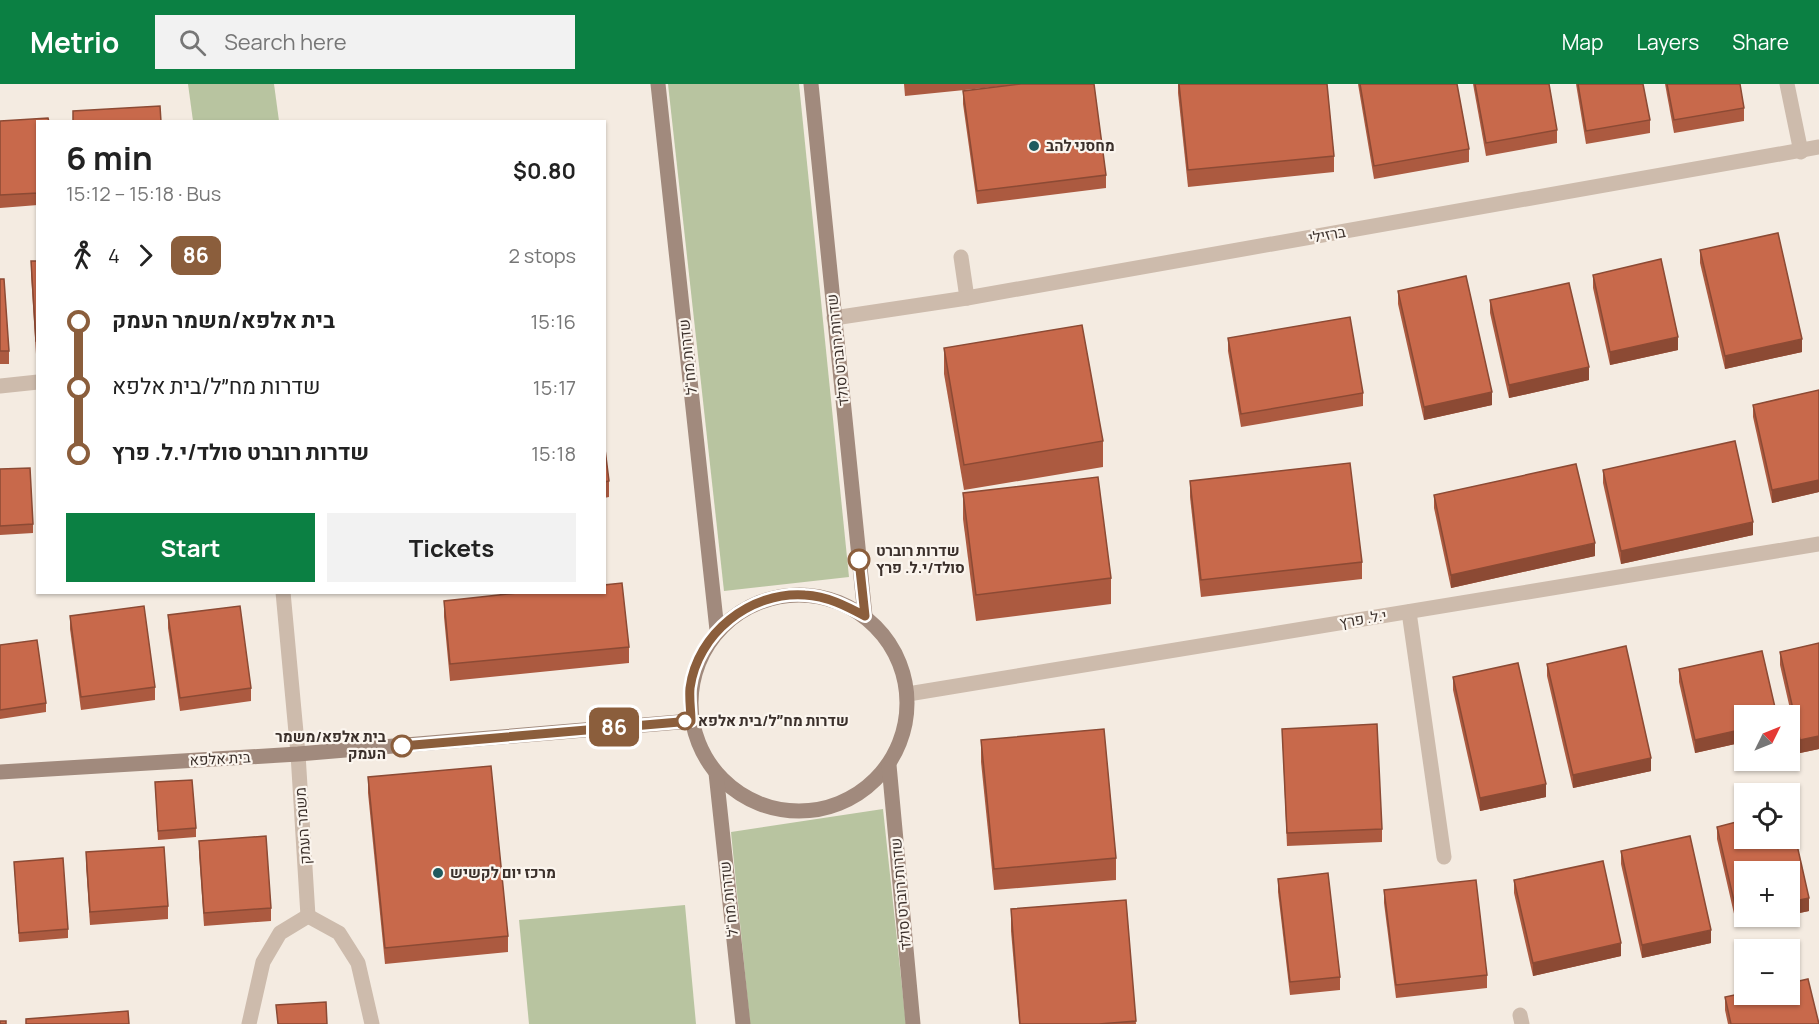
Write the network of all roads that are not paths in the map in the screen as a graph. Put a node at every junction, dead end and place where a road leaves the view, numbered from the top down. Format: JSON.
{"nodes":[{"id":1,"x":658,"y":84,"type":"edge"},
{"id":2,"x":811,"y":84,"type":"edge"},
{"id":3,"x":1787,"y":84,"type":"edge"},
{"id":4,"x":1819,"y":147,"type":"edge"},
{"id":5,"x":1801,"y":152,"type":"junction"},
{"id":6,"x":962,"y":257,"type":"dead end"},
{"id":7,"x":967,"y":298,"type":"junction"},
{"id":8,"x":834,"y":318,"type":"junction"},
{"id":9,"x":36,"y":382,"type":"edge"},
{"id":10,"x":0,"y":386,"type":"edge"},
{"id":11,"x":1819,"y":544,"type":"edge"},
{"id":12,"x":283,"y":594,"type":"edge"},
{"id":13,"x":1409,"y":612,"type":"junction"},
{"id":14,"x":865,"y":616,"type":"junction"},
{"id":15,"x":717,"y":630,"type":"junction"},
{"id":16,"x":908,"y":694,"type":"junction"},
{"id":17,"x":691,"y":721,"type":"junction"},
{"id":18,"x":298,"y":754,"type":"junction"},
{"id":19,"x":889,"y":765,"type":"junction"},
{"id":20,"x":0,"y":772,"type":"edge"},
{"id":21,"x":716,"y":773,"type":"junction"},
{"id":22,"x":1444,"y":857,"type":"dead end"},
{"id":23,"x":308,"y":916,"type":"junction"},
{"id":24,"x":249,"y":1024,"type":"edge"},
{"id":25,"x":372,"y":1024,"type":"edge"},
{"id":26,"x":743,"y":1024,"type":"edge"},
{"id":27,"x":913,"y":1024,"type":"edge"}],
"edges":[{"from":1,"to":15,"type":"street","name":"שדרות מח\"ל"},
{"from":2,"to":8,"type":"street","name":"שדרות רוברט סולד"},
{"from":3,"to":5,"type":"street"},
{"from":4,"to":5,"type":"street","name":"ברזילי"},
{"from":5,"to":7,"type":"street","name":"ברזילי"},
{"from":6,"to":7,"type":"street"},
{"from":7,"to":8,"type":"street","name":"ברזילי"},
{"from":8,"to":14,"type":"street","name":"שדרות רוברט סולד"},
{"from":9,"to":10,"type":"street"},
{"from":11,"to":13,"type":"street","name":"י.ל. פרץ"},
{"from":12,"to":18,"type":"street","name":"משמר העמק"},
{"from":13,"to":16,"type":"street","name":"י.ל. פרץ"},
{"from":13,"to":22,"type":"street"},
{"from":14,"to":15,"type":"street"},
{"from":14,"to":16,"type":"street"},
{"from":15,"to":17,"type":"street"},
{"from":16,"to":19,"type":"street"},
{"from":17,"to":18,"type":"street","name":"בית אלפא"},
{"from":17,"to":21,"type":"street"},
{"from":18,"to":20,"type":"street","name":"בית אלפא"},
{"from":18,"to":23,"type":"street","name":"משמר העמק"},
{"from":19,"to":21,"type":"street"},
{"from":19,"to":27,"type":"street","name":"שדרות רוברט סולד"},
{"from":21,"to":26,"type":"street","name":"שדרות מח\"ל"},
{"from":23,"to":24,"type":"street"},
{"from":23,"to":25,"type":"street"}]}
